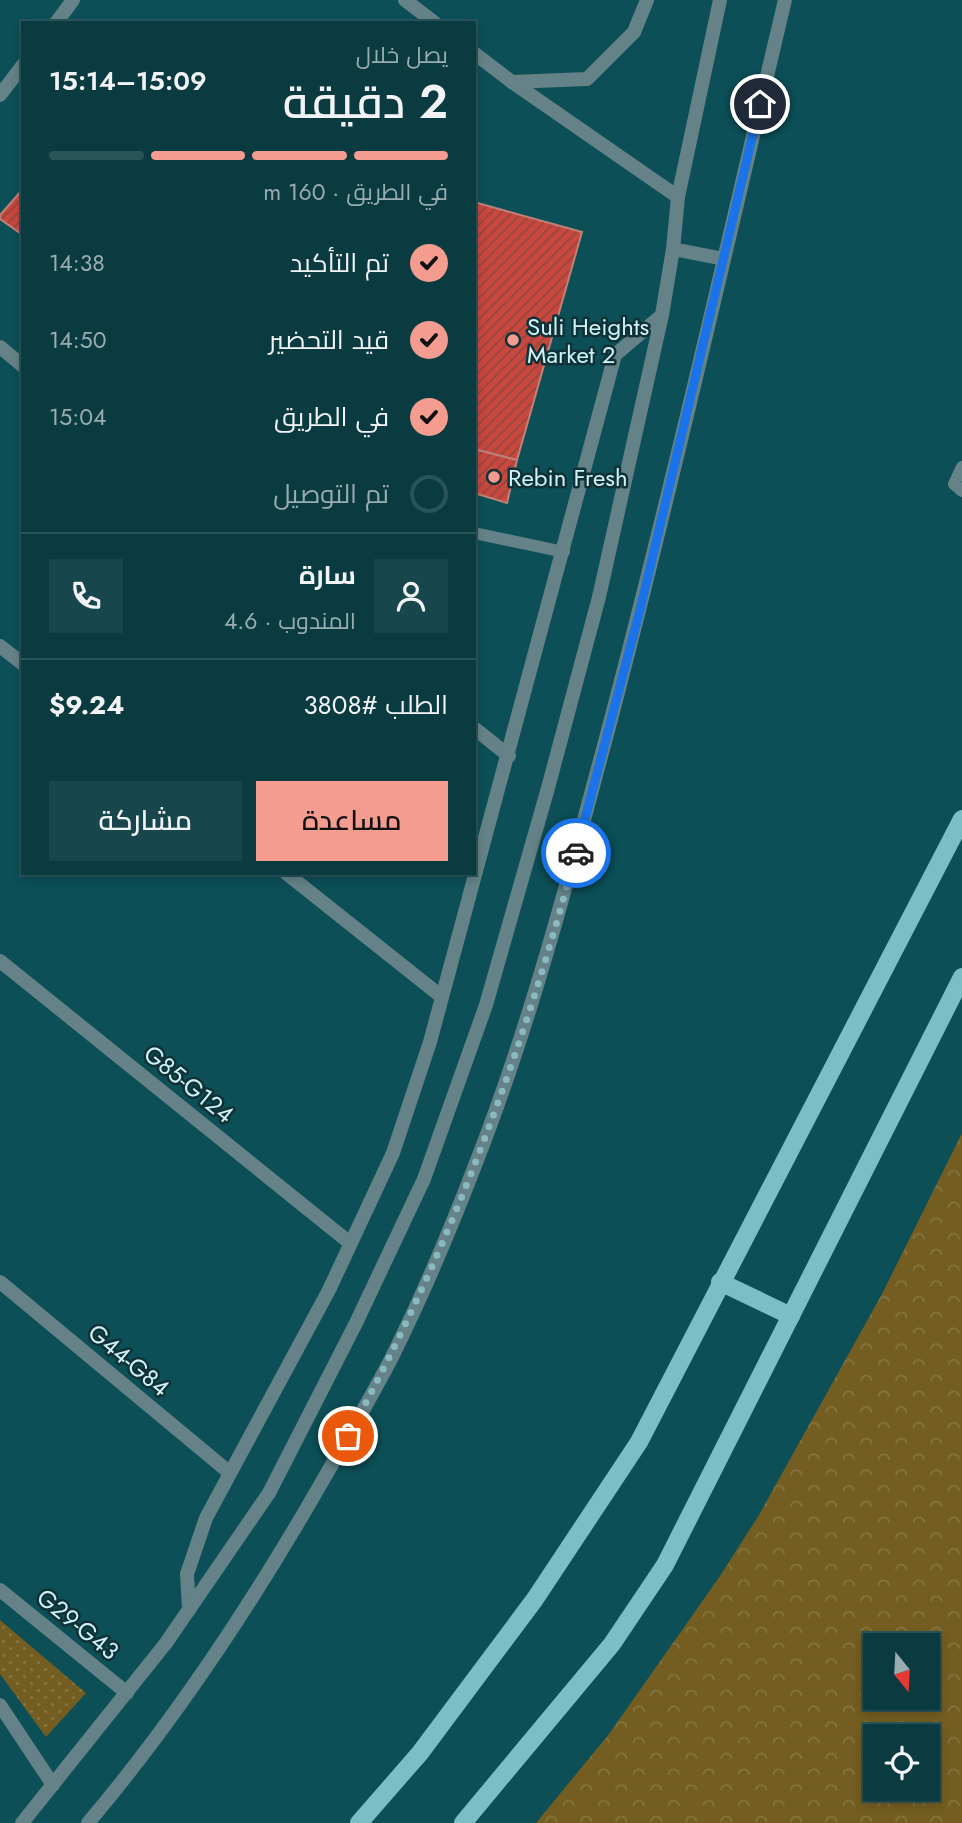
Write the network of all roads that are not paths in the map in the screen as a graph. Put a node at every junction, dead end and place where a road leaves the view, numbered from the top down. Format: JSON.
{"nodes":[{"id":1,"x":73,"y":0,"type":"edge"},
{"id":2,"x":405,"y":0,"type":"edge"},
{"id":3,"x":647,"y":0,"type":"edge"},
{"id":4,"x":720,"y":0,"type":"edge"},
{"id":5,"x":785,"y":0,"type":"edge"},
{"id":6,"x":57,"y":21,"type":"edge"},
{"id":7,"x":432,"y":21,"type":"edge"},
{"id":8,"x":476,"y":55,"type":"edge"},
{"id":9,"x":21,"y":68,"type":"edge"},
{"id":10,"x":512,"y":82,"type":"junction"},
{"id":11,"x":0,"y":95,"type":"edge"},
{"id":12,"x":678,"y":197,"type":"junction"},
{"id":13,"x":673,"y":249,"type":"junction"},
{"id":14,"x":724,"y":260,"type":"junction"},
{"id":15,"x":662,"y":314,"type":"junction"},
{"id":16,"x":0,"y":347,"type":"edge"},
{"id":17,"x":21,"y":364,"type":"edge"},
{"id":18,"x":962,"y":467,"type":"edge"},
{"id":19,"x":962,"y":491,"type":"edge"},
{"id":20,"x":476,"y":533,"type":"edge"},
{"id":21,"x":564,"y":552,"type":"junction"},
{"id":22,"x":0,"y":646,"type":"edge"},
{"id":23,"x":21,"y":662,"type":"edge"},
{"id":24,"x":476,"y":731,"type":"edge"},
{"id":25,"x":509,"y":756,"type":"junction"},
{"id":26,"x":962,"y":819,"type":"edge"},
{"id":27,"x":289,"y":875,"type":"edge"},
{"id":28,"x":476,"y":875,"type":"edge"},
{"id":29,"x":476,"y":875,"type":"edge"},
{"id":30,"x":0,"y":961,"type":"edge"},
{"id":31,"x":962,"y":977,"type":"edge"},
{"id":32,"x":442,"y":997,"type":"junction"},
{"id":33,"x":351,"y":1243,"type":"junction"},
{"id":34,"x":0,"y":1282,"type":"edge"},
{"id":35,"x":720,"y":1282,"type":"junction"},
{"id":36,"x":791,"y":1316,"type":"junction"},
{"id":37,"x":230,"y":1473,"type":"junction"},
{"id":38,"x":0,"y":1590,"type":"edge"},
{"id":39,"x":189,"y":1610,"type":"junction"},
{"id":40,"x":127,"y":1693,"type":"junction"},
{"id":41,"x":0,"y":1705,"type":"edge"},
{"id":42,"x":53,"y":1785,"type":"junction"},
{"id":43,"x":22,"y":1823,"type":"edge"},
{"id":44,"x":88,"y":1823,"type":"edge"},
{"id":45,"x":359,"y":1823,"type":"edge"},
{"id":46,"x":463,"y":1823,"type":"edge"}],
"edges":[{"from":1,"to":6,"type":"street"},
{"from":2,"to":7,"type":"street"},
{"from":3,"to":10,"type":"street"},
{"from":4,"to":12,"type":"street"},
{"from":5,"to":14,"type":"street"},
{"from":8,"to":10,"type":"street"},
{"from":9,"to":11,"type":"street"},
{"from":10,"to":12,"type":"street"},
{"from":12,"to":13,"type":"street"},
{"from":13,"to":14,"type":"street"},
{"from":13,"to":15,"type":"street"},
{"from":14,"to":44,"type":"street"},
{"from":15,"to":21,"type":"street"},
{"from":15,"to":39,"type":"street"},
{"from":16,"to":17,"type":"street"},
{"from":18,"to":19,"type":"lane"},
{"from":20,"to":21,"type":"lane"},
{"from":21,"to":25,"type":"street"},
{"from":22,"to":23,"type":"street"},
{"from":24,"to":25,"type":"street"},
{"from":25,"to":28,"type":"street"},
{"from":26,"to":35,"type":"main road"},
{"from":27,"to":32,"type":"street"},
{"from":29,"to":32,"type":"street"},
{"from":30,"to":33,"type":"street","name":"G85-G124"},
{"from":31,"to":36,"type":"main road"},
{"from":32,"to":33,"type":"street"},
{"from":33,"to":37,"type":"street"},
{"from":34,"to":37,"type":"street","name":"G44-G84"},
{"from":35,"to":36,"type":"main road"},
{"from":35,"to":45,"type":"main road"},
{"from":36,"to":46,"type":"main road"},
{"from":37,"to":39,"type":"street"},
{"from":38,"to":40,"type":"street","name":"G29-G43"},
{"from":39,"to":40,"type":"street"},
{"from":40,"to":42,"type":"street"},
{"from":41,"to":42,"type":"street"},
{"from":42,"to":43,"type":"street"}]}
